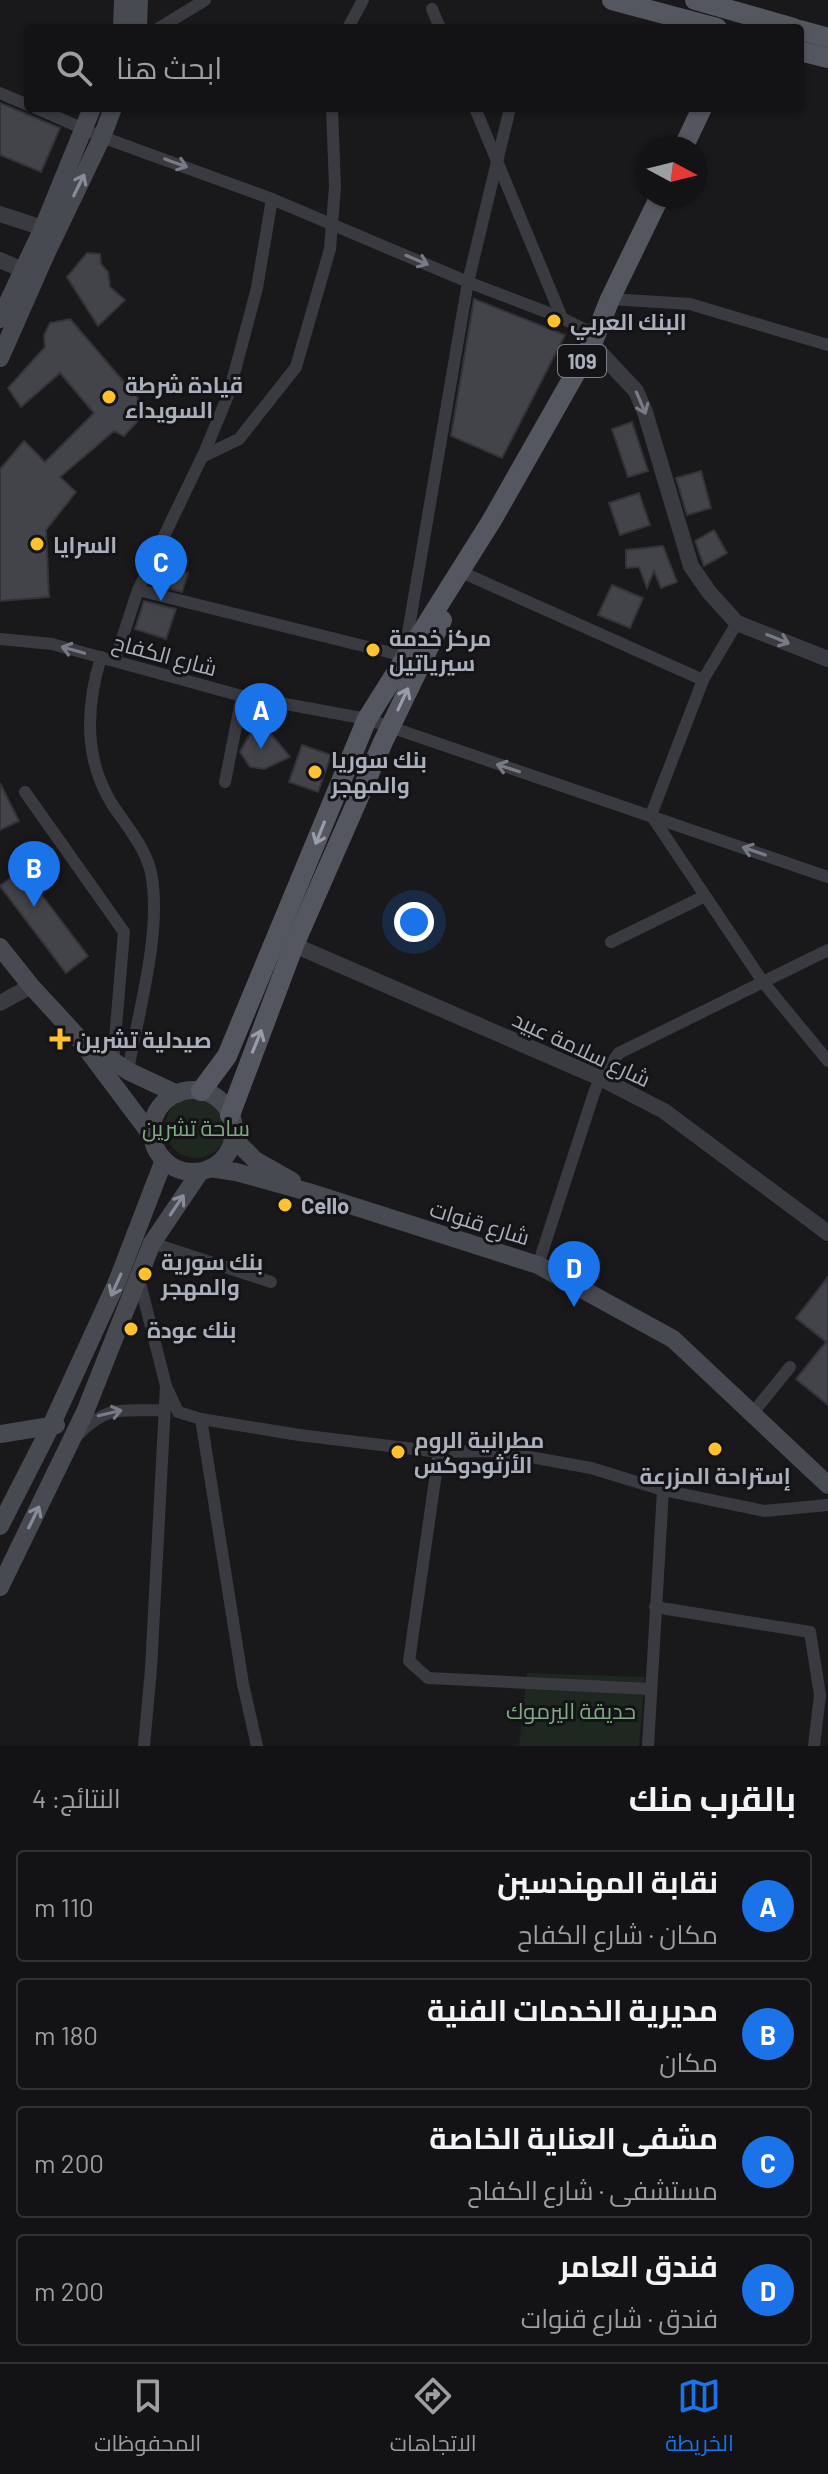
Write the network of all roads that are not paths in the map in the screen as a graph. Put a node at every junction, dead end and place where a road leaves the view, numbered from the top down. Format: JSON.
{"nodes":[{"id":1,"x":123,"y":0,"type":"edge"},
{"id":2,"x":139,"y":0,"type":"edge"},
{"id":3,"x":205,"y":0,"type":"edge"},
{"id":4,"x":363,"y":0,"type":"edge"},
{"id":5,"x":612,"y":0,"type":"edge"},
{"id":6,"x":695,"y":0,"type":"edge"},
{"id":7,"x":432,"y":9,"type":"dead end"},
{"id":8,"x":747,"y":14,"type":"edge"},
{"id":9,"x":122,"y":24,"type":"edge"},
{"id":10,"x":138,"y":24,"type":"edge"},
{"id":11,"x":166,"y":24,"type":"edge"},
{"id":12,"x":350,"y":24,"type":"edge"},
{"id":13,"x":438,"y":24,"type":"edge"},
{"id":14,"x":702,"y":24,"type":"edge"},
{"id":15,"x":781,"y":24,"type":"edge"},
{"id":16,"x":804,"y":31,"type":"edge"},
{"id":17,"x":828,"y":38,"type":"edge"},
{"id":18,"x":804,"y":52,"type":"edge"},
{"id":19,"x":828,"y":58,"type":"edge"},
{"id":20,"x":0,"y":93,"type":"edge"},
{"id":21,"x":24,"y":103,"type":"edge"},
{"id":22,"x":46,"y":112,"type":"edge"},
{"id":23,"x":90,"y":112,"type":"edge"},
{"id":24,"x":111,"y":112,"type":"edge"},
{"id":25,"x":332,"y":112,"type":"edge"},
{"id":26,"x":477,"y":112,"type":"edge"},
{"id":27,"x":509,"y":112,"type":"edge"},
{"id":28,"x":700,"y":112,"type":"edge"},
{"id":29,"x":84,"y":128,"type":"junction"},
{"id":30,"x":689,"y":136,"type":"edge"},
{"id":31,"x":102,"y":137,"type":"junction"},
{"id":32,"x":497,"y":159,"type":"junction"},
{"id":33,"x":272,"y":199,"type":"junction"},
{"id":34,"x":654,"y":208,"type":"edge"},
{"id":35,"x":0,"y":214,"type":"edge"},
{"id":36,"x":332,"y":224,"type":"junction"},
{"id":37,"x":43,"y":228,"type":"junction"},
{"id":38,"x":0,"y":260,"type":"edge"},
{"id":39,"x":23,"y":270,"type":"junction"},
{"id":40,"x":468,"y":282,"type":"junction"},
{"id":41,"x":610,"y":299,"type":"junction"},
{"id":42,"x":562,"y":318,"type":"junction"},
{"id":43,"x":0,"y":319,"type":"edge"},
{"id":44,"x":593,"y":339,"type":"junction"},
{"id":45,"x":828,"y":345,"type":"edge"},
{"id":46,"x":0,"y":358,"type":"edge"},
{"id":47,"x":202,"y":457,"type":"junction"},
{"id":48,"x":492,"y":520,"type":"junction"},
{"id":49,"x":468,"y":575,"type":"junction"},
{"id":50,"x":138,"y":590,"type":"junction"},
{"id":51,"x":737,"y":623,"type":"junction"},
{"id":52,"x":0,"y":639,"type":"edge"},
{"id":53,"x":404,"y":656,"type":"junction"},
{"id":54,"x":101,"y":657,"type":"junction"},
{"id":55,"x":828,"y":659,"type":"edge"},
{"id":56,"x":115,"y":660,"type":"junction"},
{"id":57,"x":703,"y":680,"type":"junction"},
{"id":58,"x":242,"y":696,"type":"junction"},
{"id":59,"x":367,"y":719,"type":"junction"},
{"id":60,"x":389,"y":729,"type":"junction"},
{"id":61,"x":225,"y":782,"type":"dead end"},
{"id":62,"x":25,"y":792,"type":"dead end"},
{"id":63,"x":651,"y":815,"type":"junction"},
{"id":64,"x":828,"y":877,"type":"edge"},
{"id":65,"x":705,"y":896,"type":"junction"},
{"id":66,"x":611,"y":942,"type":"dead end"},
{"id":67,"x":294,"y":945,"type":"junction"},
{"id":68,"x":0,"y":947,"type":"edge"},
{"id":69,"x":828,"y":950,"type":"edge"},
{"id":70,"x":763,"y":982,"type":"junction"},
{"id":71,"x":31,"y":986,"type":"junction"},
{"id":72,"x":0,"y":1003,"type":"edge"},
{"id":73,"x":77,"y":1036,"type":"junction"},
{"id":74,"x":828,"y":1061,"type":"edge"},
{"id":75,"x":121,"y":1067,"type":"junction"},
{"id":76,"x":600,"y":1078,"type":"junction"},
{"id":77,"x":201,"y":1091,"type":"junction"},
{"id":78,"x":177,"y":1094,"type":"junction"},
{"id":79,"x":230,"y":1115,"type":"junction"},
{"id":80,"x":152,"y":1136,"type":"junction"},
{"id":81,"x":233,"y":1138,"type":"junction"},
{"id":82,"x":164,"y":1160,"type":"junction"},
{"id":83,"x":205,"y":1170,"type":"junction"},
{"id":84,"x":312,"y":1193,"type":"junction"},
{"id":85,"x":139,"y":1228,"type":"junction"},
{"id":86,"x":828,"y":1233,"type":"edge"},
{"id":87,"x":152,"y":1243,"type":"junction"},
{"id":88,"x":538,"y":1265,"type":"junction"},
{"id":89,"x":139,"y":1279,"type":"junction"},
{"id":90,"x":271,"y":1282,"type":"dead end"},
{"id":91,"x":790,"y":1367,"type":"dead end"},
{"id":92,"x":166,"y":1386,"type":"junction"},
{"id":93,"x":163,"y":1410,"type":"junction"},
{"id":94,"x":85,"y":1412,"type":"junction"},
{"id":95,"x":752,"y":1414,"type":"junction"},
{"id":96,"x":201,"y":1419,"type":"junction"},
{"id":97,"x":50,"y":1428,"type":"junction"},
{"id":98,"x":0,"y":1434,"type":"edge"},
{"id":99,"x":69,"y":1444,"type":"junction"},
{"id":100,"x":439,"y":1452,"type":"junction"},
{"id":101,"x":828,"y":1485,"type":"edge"},
{"id":102,"x":663,"y":1490,"type":"junction"},
{"id":103,"x":828,"y":1505,"type":"edge"},
{"id":104,"x":0,"y":1526,"type":"edge"},
{"id":105,"x":0,"y":1587,"type":"edge"},
{"id":106,"x":655,"y":1607,"type":"junction"},
{"id":107,"x":651,"y":1689,"type":"junction"},
{"id":108,"x":144,"y":1746,"type":"edge"},
{"id":109,"x":257,"y":1746,"type":"edge"},
{"id":110,"x":648,"y":1746,"type":"edge"},
{"id":111,"x":814,"y":1746,"type":"edge"}],
"edges":[{"from":1,"to":9,"type":"main road"},
{"from":2,"to":10,"type":"main road"},
{"from":3,"to":11,"type":"street"},
{"from":4,"to":12,"type":"street"},
{"from":5,"to":14,"type":"main road"},
{"from":6,"to":8,"type":"main road"},
{"from":7,"to":13,"type":"street"},
{"from":8,"to":15,"type":"main road"},
{"from":16,"to":17,"type":"main road"},
{"from":18,"to":19,"type":"main road"},
{"from":20,"to":21,"type":"street"},
{"from":22,"to":29,"type":"street"},
{"from":23,"to":29,"type":"main road"},
{"from":24,"to":31,"type":"main road"},
{"from":25,"to":36,"type":"street"},
{"from":26,"to":32,"type":"street"},
{"from":27,"to":32,"type":"street"},
{"from":28,"to":30,"type":"main road"},
{"from":29,"to":31,"type":"street"},
{"from":29,"to":37,"type":"main road"},
{"from":31,"to":33,"type":"street","one_way":true},
{"from":46,"to":31,"type":"main road","one_way":true},
{"from":32,"to":40,"type":"street"},
{"from":32,"to":42,"type":"street"},
{"from":33,"to":36,"type":"street"},
{"from":33,"to":47,"type":"street"},
{"from":34,"to":41,"type":"main road","number":"109"},
{"from":35,"to":37,"type":"street"},
{"from":36,"to":40,"type":"street","one_way":true},
{"from":36,"to":47,"type":"street"},
{"from":37,"to":39,"type":"main road"},
{"from":38,"to":39,"type":"street"},
{"from":39,"to":43,"type":"main road"},
{"from":40,"to":42,"type":"street"},
{"from":40,"to":53,"type":"street"},
{"from":41,"to":44,"type":"main road","number":"109"},
{"from":41,"to":45,"type":"street"},
{"from":42,"to":44,"type":"street"},
{"from":44,"to":48,"type":"main road","number":"109"},
{"from":44,"to":51,"type":"street","one_way":true},
{"from":47,"to":50,"type":"street"},
{"from":48,"to":49,"type":"main road","number":"109"},
{"from":48,"to":53,"type":"main road"},
{"from":49,"to":57,"type":"street"},
{"from":60,"to":49,"type":"main road","number":"109","one_way":true},
{"from":50,"to":53,"type":"street"},
{"from":50,"to":56,"type":"street"},
{"from":51,"to":55,"type":"street","one_way":true},
{"from":51,"to":57,"type":"street"},
{"from":54,"to":52,"type":"street","name":"شارع الكفاح","one_way":true},
{"from":53,"to":59,"type":"main road"},
{"from":54,"to":56,"type":"street","name":"شارع الكفاح"},
{"from":54,"to":75,"type":"street"},
{"from":56,"to":58,"type":"street","name":"شارع الكفاح"},
{"from":57,"to":63,"type":"street"},
{"from":58,"to":59,"type":"street","name":"شارع الكفاح"},
{"from":58,"to":61,"type":"street"},
{"from":59,"to":60,"type":"street","name":"شارع الكفاح"},
{"from":59,"to":77,"type":"main road","one_way":true},
{"from":63,"to":60,"type":"street","name":"شارع الكفاح","one_way":true},
{"from":60,"to":67,"type":"main road","number":"109"},
{"from":62,"to":75,"type":"street"},
{"from":64,"to":63,"type":"street","name":"شارع الكفاح","one_way":true},
{"from":63,"to":65,"type":"street"},
{"from":65,"to":66,"type":"street"},
{"from":65,"to":70,"type":"street"},
{"from":67,"to":76,"type":"street","name":"شارع سلامة عبيد"},
{"from":79,"to":67,"type":"main road","number":"109","one_way":true},
{"from":68,"to":71,"type":"main road"},
{"from":69,"to":70,"type":"street"},
{"from":70,"to":74,"type":"street"},
{"from":70,"to":76,"type":"street"},
{"from":71,"to":72,"type":"street"},
{"from":71,"to":73,"type":"main road"},
{"from":73,"to":75,"type":"main road"},
{"from":73,"to":80,"type":"main road"},
{"from":75,"to":78,"type":"main road"},
{"from":76,"to":86,"type":"street","name":"شارع سلامة عبيد"},
{"from":76,"to":88,"type":"street"},
{"from":77,"to":78,"type":"main road"},
{"from":77,"to":79,"type":"main road"},
{"from":78,"to":80,"type":"main road"},
{"from":79,"to":81,"type":"main road"},
{"from":80,"to":82,"type":"main road"},
{"from":81,"to":83,"type":"main road"},
{"from":81,"to":84,"type":"main road"},
{"from":82,"to":83,"type":"main road"},
{"from":82,"to":85,"type":"main road"},
{"from":83,"to":84,"type":"main road","name":"شارع قنوات"},
{"from":87,"to":83,"type":"main road","one_way":true},
{"from":84,"to":88,"type":"main road","name":"شارع قنوات"},
{"from":85,"to":87,"type":"main road"},
{"from":85,"to":97,"type":"main road","one_way":true},
{"from":87,"to":89,"type":"main road"},
{"from":87,"to":90,"type":"street"},
{"from":88,"to":95,"type":"main road","name":"شارع قنوات"},
{"from":89,"to":92,"type":"street"},
{"from":89,"to":94,"type":"main road"},
{"from":91,"to":95,"type":"street"},
{"from":92,"to":93,"type":"street"},
{"from":92,"to":96,"type":"street"},
{"from":99,"to":93,"type":"street","one_way":true},
{"from":93,"to":108,"type":"street"},
{"from":94,"to":97,"type":"main road"},
{"from":94,"to":99,"type":"main road"},
{"from":95,"to":101,"type":"main road","name":"شارع قنوات"},
{"from":96,"to":100,"type":"street"},
{"from":96,"to":109,"type":"street"},
{"from":97,"to":98,"type":"main road"},
{"from":97,"to":104,"type":"main road"},
{"from":105,"to":99,"type":"main road","one_way":true},
{"from":100,"to":102,"type":"street"},
{"from":100,"to":107,"type":"street"},
{"from":102,"to":103,"type":"street"},
{"from":102,"to":106,"type":"street"},
{"from":106,"to":107,"type":"street"},
{"from":106,"to":111,"type":"street"},
{"from":107,"to":110,"type":"street"}]}
